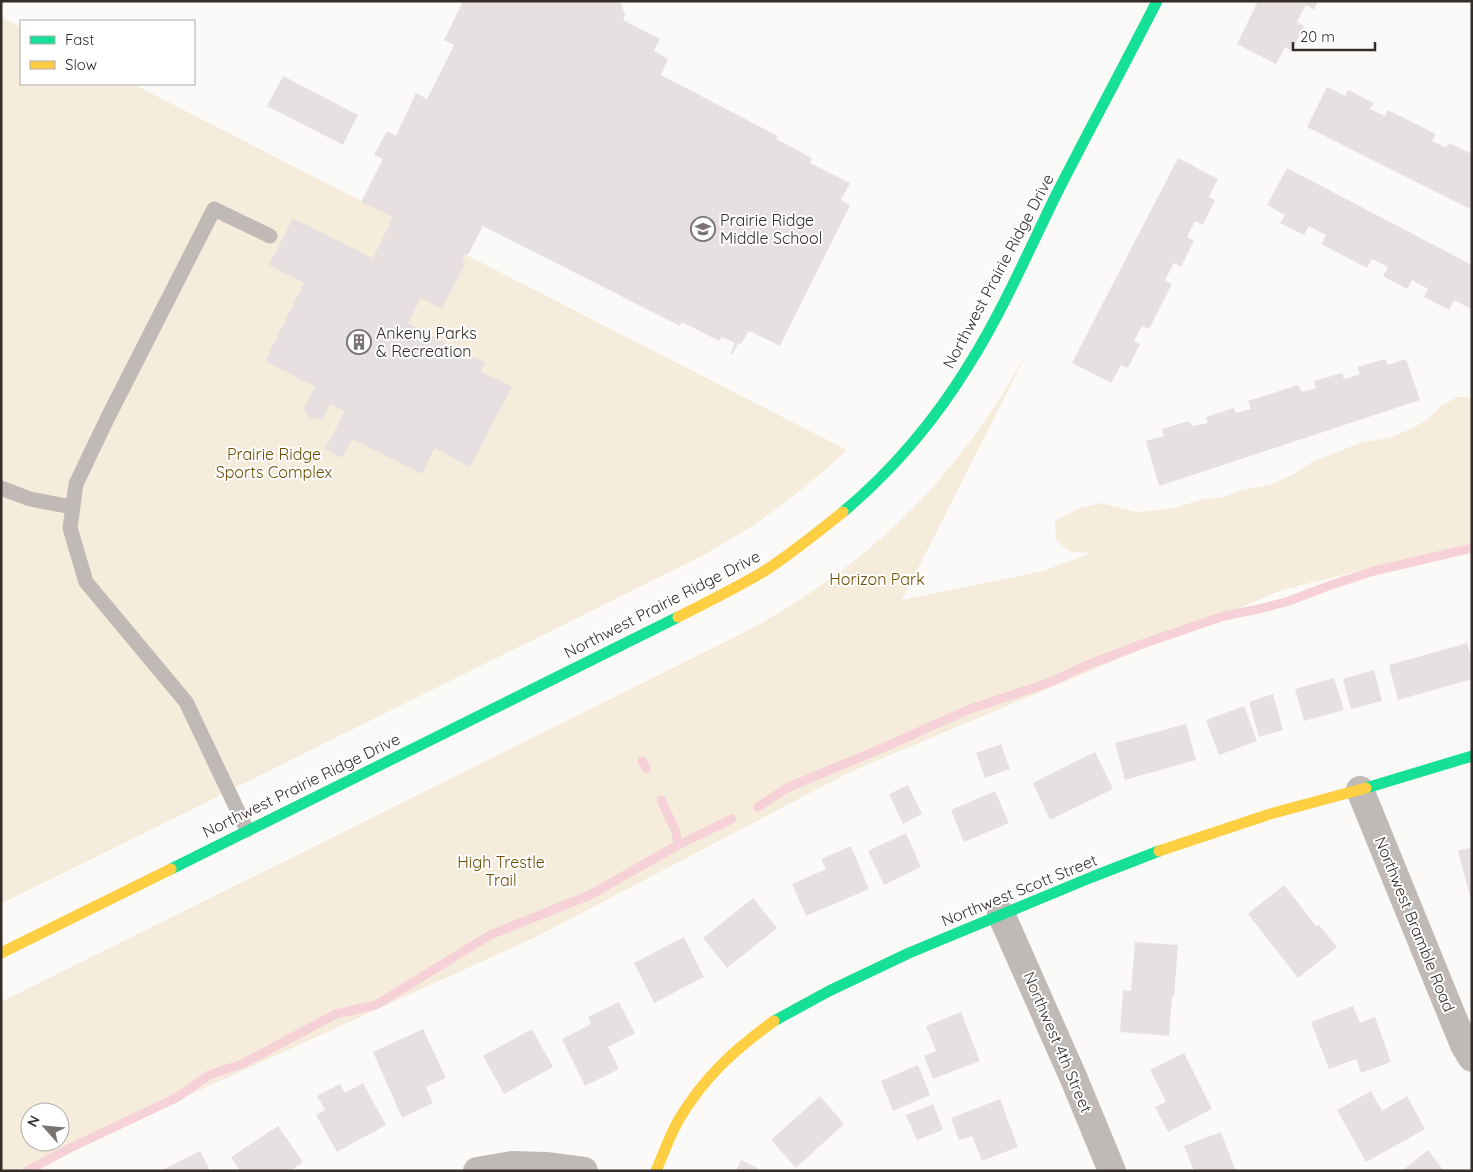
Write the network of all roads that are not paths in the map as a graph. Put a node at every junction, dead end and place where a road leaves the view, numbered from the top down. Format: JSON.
{"nodes":[{"id":1,"x":1157,"y":1,"type":"edge"},
{"id":2,"x":270,"y":236,"type":"dead end"},
{"id":3,"x":1,"y":488,"type":"edge"},
{"id":4,"x":72,"y":507,"type":"junction"},
{"id":5,"x":1472,"y":756,"type":"edge"},
{"id":6,"x":1360,"y":790,"type":"junction"},
{"id":7,"x":246,"y":830,"type":"junction"},
{"id":8,"x":1001,"y":914,"type":"junction"},
{"id":9,"x":1,"y":953,"type":"edge"},
{"id":10,"x":1472,"y":1058,"type":"edge"},
{"id":11,"x":477,"y":1171,"type":"edge"},
{"id":12,"x":584,"y":1171,"type":"edge"},
{"id":13,"x":656,"y":1171,"type":"edge"},
{"id":14,"x":1112,"y":1171,"type":"edge"}],
"edges":[{"from":1,"to":7,"type":"street","name":"Northwest Prairie Ridge Drive"},
{"from":2,"to":4,"type":"lane"},
{"from":3,"to":4,"type":"lane"},
{"from":4,"to":7,"type":"lane"},
{"from":5,"to":6,"type":"street","name":"Northwest Scott Street"},
{"from":6,"to":8,"type":"street","name":"Northwest Scott Street"},
{"from":6,"to":10,"type":"street","name":"Northwest Bramble Road"},
{"from":7,"to":9,"type":"street","name":"Northwest Prairie Ridge Drive"},
{"from":8,"to":13,"type":"street","name":"Northwest Scott Street"},
{"from":8,"to":14,"type":"street","name":"Northwest 4th Street"},
{"from":11,"to":12,"type":"street"}]}
